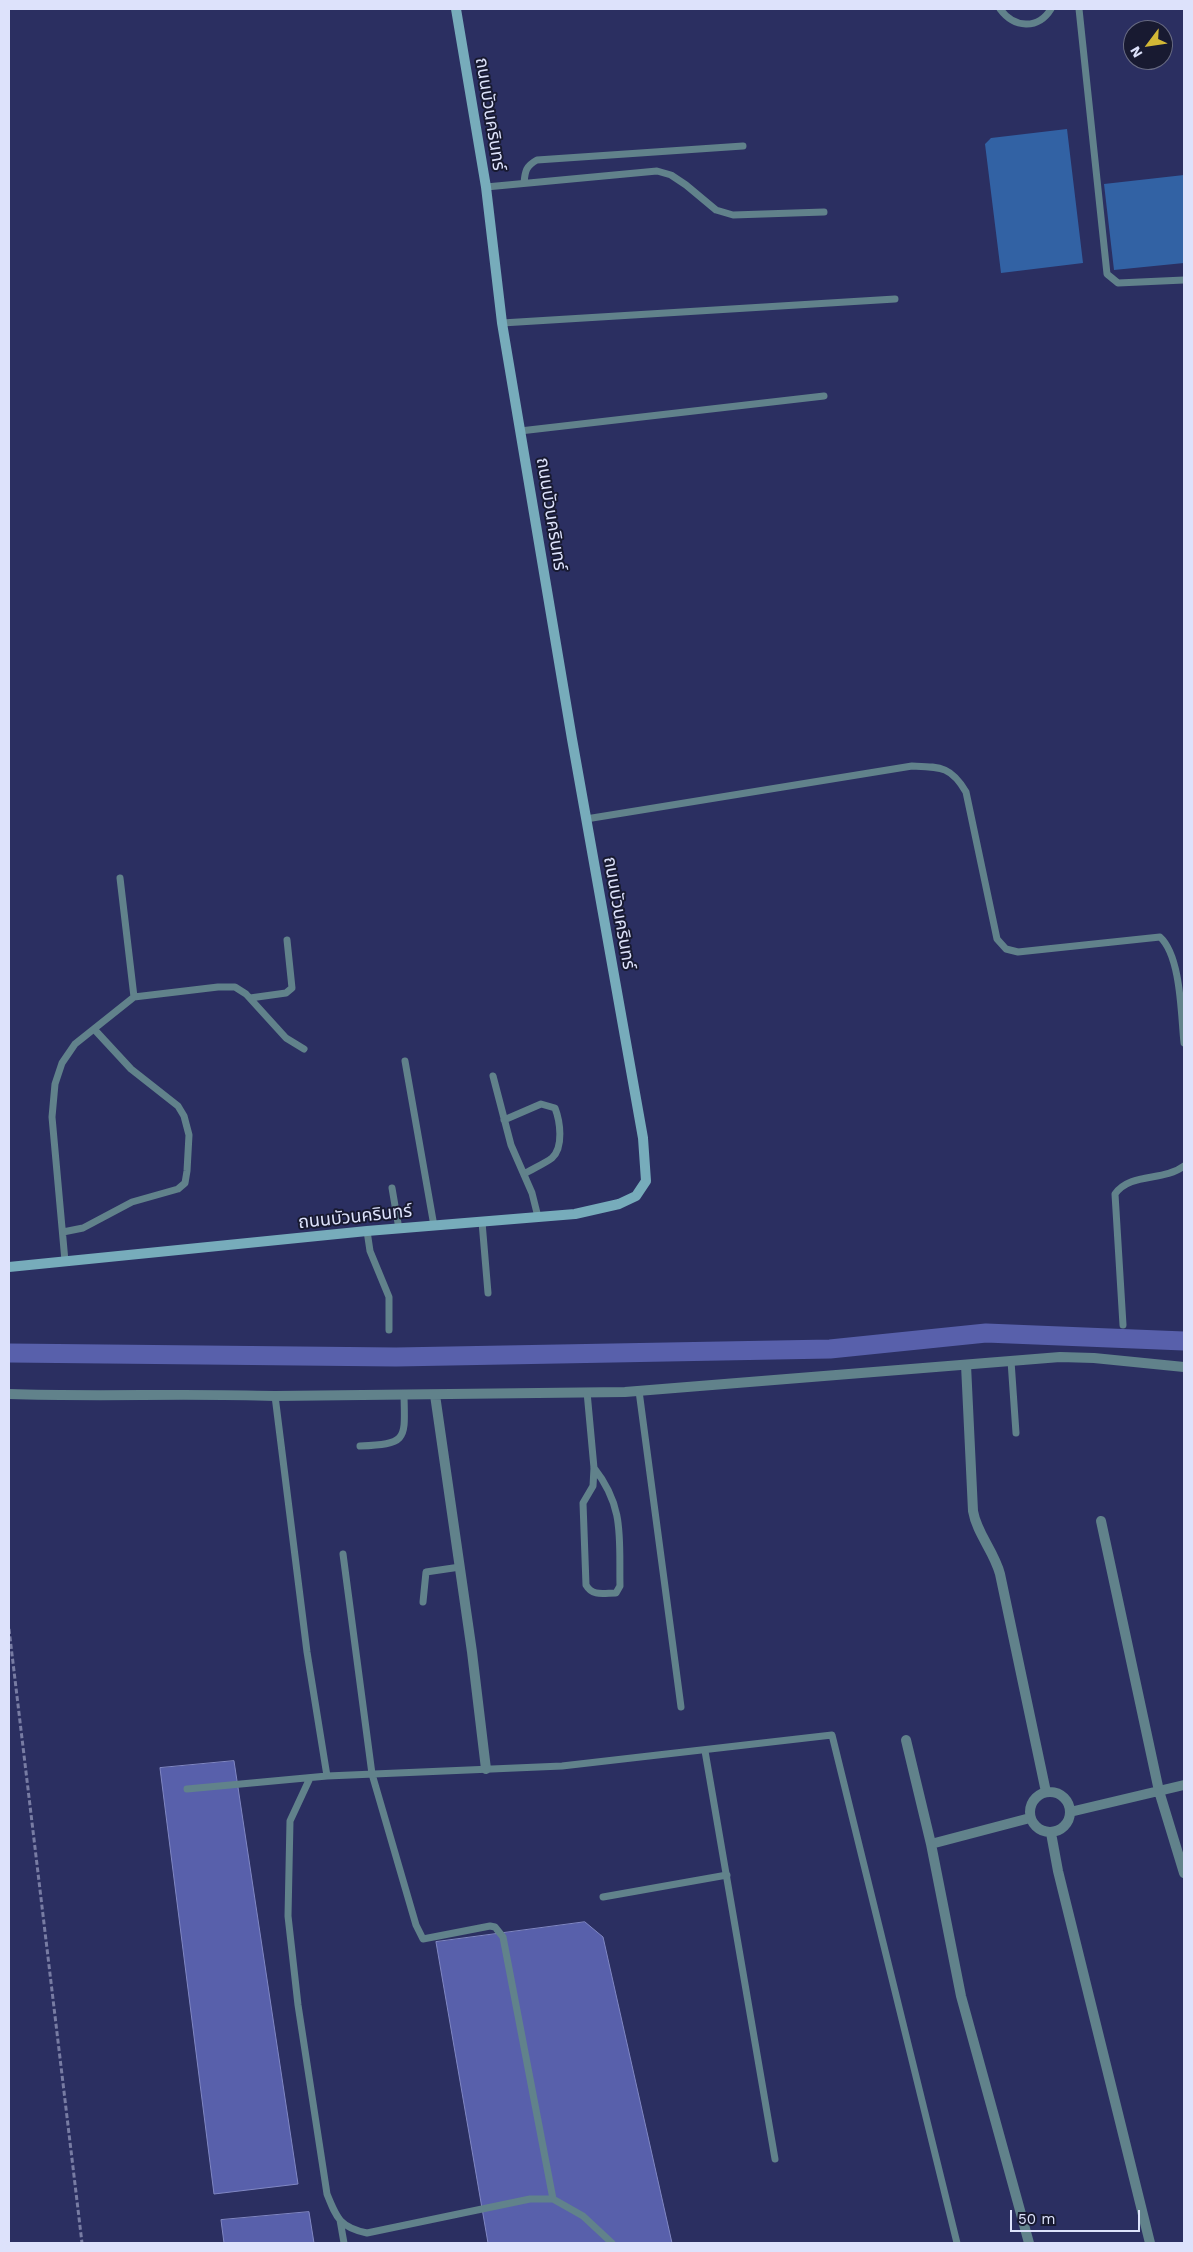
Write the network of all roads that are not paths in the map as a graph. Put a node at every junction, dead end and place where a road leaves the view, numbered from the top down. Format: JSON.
{"nodes":[{"id":1,"x":456,"y":9,"type":"edge"},
{"id":2,"x":1000,"y":9,"type":"edge"},
{"id":3,"x":1051,"y":9,"type":"edge"},
{"id":4,"x":1079,"y":9,"type":"edge"},
{"id":5,"x":743,"y":146,"type":"dead end"},
{"id":6,"x":524,"y":184,"type":"junction"},
{"id":7,"x":486,"y":187,"type":"junction"},
{"id":8,"x":824,"y":212,"type":"dead end"},
{"id":9,"x":1184,"y":280,"type":"edge"},
{"id":10,"x":895,"y":299,"type":"dead end"},
{"id":11,"x":502,"y":323,"type":"junction"},
{"id":12,"x":824,"y":396,"type":"dead end"},
{"id":13,"x":520,"y":431,"type":"junction"},
{"id":14,"x":586,"y":819,"type":"junction"},
{"id":15,"x":120,"y":878,"type":"dead end"},
{"id":16,"x":287,"y":940,"type":"dead end"},
{"id":17,"x":134,"y":997,"type":"junction"},
{"id":18,"x":250,"y":998,"type":"junction"},
{"id":19,"x":94,"y":1029,"type":"junction"},
{"id":20,"x":1184,"y":1043,"type":"edge"},
{"id":21,"x":304,"y":1049,"type":"dead end"},
{"id":22,"x":405,"y":1061,"type":"dead end"},
{"id":23,"x":493,"y":1076,"type":"dead end"},
{"id":24,"x":504,"y":1120,"type":"junction"},
{"id":25,"x":1184,"y":1166,"type":"edge"},
{"id":26,"x":524,"y":1174,"type":"junction"},
{"id":27,"x":392,"y":1188,"type":"dead end"},
{"id":28,"x":538,"y":1217,"type":"junction"},
{"id":29,"x":482,"y":1222,"type":"junction"},
{"id":30,"x":434,"y":1226,"type":"junction"},
{"id":31,"x":399,"y":1229,"type":"junction"},
{"id":32,"x":367,"y":1231,"type":"junction"},
{"id":33,"x":63,"y":1232,"type":"junction"},
{"id":34,"x":65,"y":1261,"type":"junction"},
{"id":35,"x":9,"y":1267,"type":"edge"},
{"id":36,"x":488,"y":1293,"type":"dead end"},
{"id":37,"x":1123,"y":1325,"type":"dead end"},
{"id":38,"x":389,"y":1330,"type":"dead end"},
{"id":39,"x":1011,"y":1361,"type":"junction"},
{"id":40,"x":966,"y":1365,"type":"junction"},
{"id":41,"x":1184,"y":1367,"type":"edge"},
{"id":42,"x":639,"y":1390,"type":"junction"},
{"id":43,"x":587,"y":1392,"type":"junction"},
{"id":44,"x":9,"y":1394,"type":"edge"},
{"id":45,"x":435,"y":1394,"type":"junction"},
{"id":46,"x":404,"y":1395,"type":"junction"},
{"id":47,"x":275,"y":1396,"type":"junction"},
{"id":48,"x":1016,"y":1433,"type":"dead end"},
{"id":49,"x":360,"y":1446,"type":"dead end"},
{"id":50,"x":594,"y":1468,"type":"junction"},
{"id":51,"x":1101,"y":1521,"type":"dead end"},
{"id":52,"x":343,"y":1554,"type":"dead end"},
{"id":53,"x":460,"y":1567,"type":"junction"},
{"id":54,"x":422,"y":1602,"type":"dead end"},
{"id":55,"x":681,"y":1707,"type":"dead end"},
{"id":56,"x":906,"y":1740,"type":"dead end"},
{"id":57,"x":705,"y":1751,"type":"junction"},
{"id":58,"x":486,"y":1769,"type":"junction"},
{"id":59,"x":372,"y":1774,"type":"junction"},
{"id":60,"x":327,"y":1776,"type":"junction"},
{"id":61,"x":310,"y":1778,"type":"junction"},
{"id":62,"x":1184,"y":1785,"type":"edge"},
{"id":63,"x":187,"y":1788,"type":"dead end"},
{"id":64,"x":1159,"y":1791,"type":"junction"},
{"id":65,"x":1046,"y":1792,"type":"junction"},
{"id":66,"x":1070,"y":1812,"type":"junction"},
{"id":67,"x":1030,"y":1818,"type":"junction"},
{"id":68,"x":1051,"y":1833,"type":"junction"},
{"id":69,"x":931,"y":1844,"type":"junction"},
{"id":70,"x":1184,"y":1873,"type":"edge"},
{"id":71,"x":726,"y":1875,"type":"junction"},
{"id":72,"x":603,"y":1897,"type":"dead end"},
{"id":73,"x":775,"y":2159,"type":"dead end"},
{"id":74,"x":552,"y":2199,"type":"junction"},
{"id":75,"x":340,"y":2220,"type":"junction"},
{"id":76,"x":344,"y":2243,"type":"edge"},
{"id":77,"x":612,"y":2243,"type":"edge"},
{"id":78,"x":957,"y":2243,"type":"edge"},
{"id":79,"x":1029,"y":2243,"type":"edge"},
{"id":80,"x":1150,"y":2243,"type":"edge"}],
"edges":[{"from":1,"to":7,"type":"street","name":"ถนนบัวนครินทร์"},
{"from":2,"to":3,"type":"lane"},
{"from":4,"to":9,"type":"lane"},
{"from":5,"to":6,"type":"lane"},
{"from":6,"to":7,"type":"lane"},
{"from":6,"to":8,"type":"lane"},
{"from":7,"to":11,"type":"street","name":"ถนนบัวนครินทร์"},
{"from":10,"to":11,"type":"lane"},
{"from":11,"to":13,"type":"street","name":"ถนนบัวนครินทร์"},
{"from":12,"to":13,"type":"lane"},
{"from":13,"to":14,"type":"street","name":"ถนนบัวนครินทร์"},
{"from":14,"to":20,"type":"lane"},
{"from":14,"to":28,"type":"street","name":"ถนนบัวนครินทร์"},
{"from":15,"to":17,"type":"lane"},
{"from":16,"to":18,"type":"lane"},
{"from":17,"to":18,"type":"lane"},
{"from":17,"to":19,"type":"lane"},
{"from":18,"to":21,"type":"lane"},
{"from":19,"to":33,"type":"lane"},
{"from":19,"to":33,"type":"lane"},
{"from":22,"to":30,"type":"lane"},
{"from":23,"to":24,"type":"lane"},
{"from":24,"to":26,"type":"lane"},
{"from":24,"to":26,"type":"lane"},
{"from":25,"to":37,"type":"lane"},
{"from":26,"to":28,"type":"lane"},
{"from":27,"to":31,"type":"lane"},
{"from":28,"to":29,"type":"street","name":"ถนนบัวนครินทร์"},
{"from":29,"to":30,"type":"street","name":"ถนนบัวนครินทร์"},
{"from":29,"to":36,"type":"lane"},
{"from":30,"to":31,"type":"street","name":"ถนนบัวนครินทร์"},
{"from":31,"to":32,"type":"street","name":"ถนนบัวนครินทร์"},
{"from":32,"to":34,"type":"street","name":"ถนนบัวนครินทร์"},
{"from":32,"to":38,"type":"lane"},
{"from":33,"to":34,"type":"lane"},
{"from":34,"to":35,"type":"street","name":"ถนนบัวนครินทร์"},
{"from":39,"to":40,"type":"street"},
{"from":39,"to":41,"type":"street"},
{"from":39,"to":48,"type":"lane"},
{"from":40,"to":42,"type":"street"},
{"from":40,"to":65,"type":"street"},
{"from":42,"to":43,"type":"street"},
{"from":42,"to":55,"type":"lane"},
{"from":43,"to":45,"type":"street"},
{"from":43,"to":50,"type":"lane"},
{"from":44,"to":47,"type":"street"},
{"from":45,"to":46,"type":"street"},
{"from":45,"to":53,"type":"street"},
{"from":46,"to":47,"type":"street"},
{"from":46,"to":49,"type":"lane"},
{"from":47,"to":60,"type":"lane"},
{"from":50,"to":50,"type":"lane"},
{"from":51,"to":64,"type":"street"},
{"from":52,"to":59,"type":"lane"},
{"from":53,"to":54,"type":"lane"},
{"from":53,"to":58,"type":"street"},
{"from":56,"to":69,"type":"street"},
{"from":57,"to":58,"type":"lane"},
{"from":57,"to":71,"type":"lane"},
{"from":57,"to":78,"type":"lane"},
{"from":58,"to":59,"type":"lane"},
{"from":59,"to":60,"type":"lane"},
{"from":59,"to":74,"type":"lane"},
{"from":60,"to":61,"type":"lane"},
{"from":61,"to":63,"type":"lane"},
{"from":61,"to":75,"type":"lane"},
{"from":62,"to":64,"type":"street"},
{"from":64,"to":66,"type":"street"},
{"from":64,"to":70,"type":"street"},
{"from":65,"to":66,"type":"street"},
{"from":65,"to":67,"type":"street"},
{"from":66,"to":68,"type":"street"},
{"from":67,"to":68,"type":"street"},
{"from":67,"to":69,"type":"street"},
{"from":68,"to":80,"type":"street"},
{"from":69,"to":79,"type":"street"},
{"from":71,"to":72,"type":"lane"},
{"from":71,"to":73,"type":"lane"},
{"from":74,"to":75,"type":"lane"},
{"from":74,"to":77,"type":"lane"},
{"from":75,"to":76,"type":"lane"}]}
